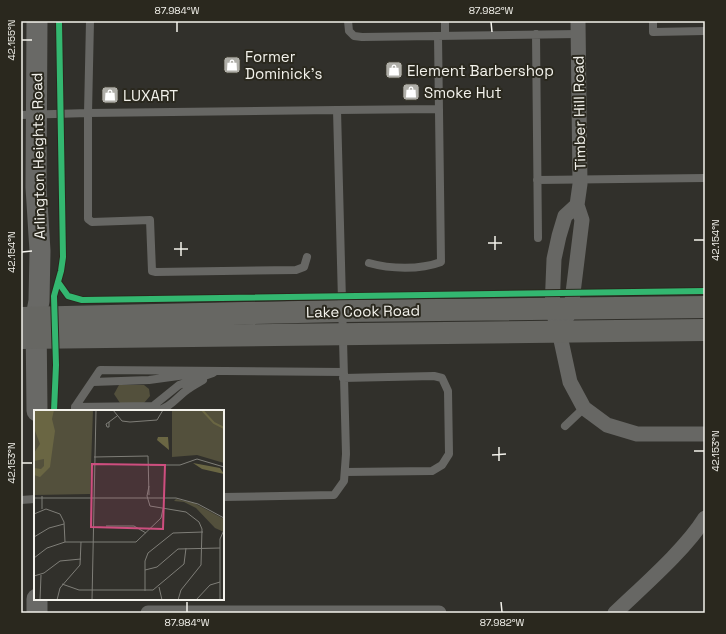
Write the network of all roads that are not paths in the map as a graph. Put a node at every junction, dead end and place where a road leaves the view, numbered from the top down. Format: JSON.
{"nodes":[{"id":1,"x":37,"y":21,"type":"edge"},
{"id":2,"x":90,"y":21,"type":"edge"},
{"id":3,"x":348,"y":21,"type":"edge"},
{"id":4,"x":445,"y":21,"type":"edge"},
{"id":5,"x":653,"y":21,"type":"edge"},
{"id":6,"x":578,"y":27,"type":"edge"},
{"id":7,"x":705,"y":31,"type":"edge"},
{"id":8,"x":536,"y":34,"type":"junction"},
{"id":9,"x":442,"y":36,"type":"junction"},
{"id":10,"x":439,"y":109,"type":"junction"},
{"id":11,"x":337,"y":110,"type":"junction"},
{"id":12,"x":88,"y":113,"type":"junction"},
{"id":13,"x":29,"y":115,"type":"edge"},
{"id":14,"x":705,"y":178,"type":"edge"},
{"id":15,"x":580,"y":179,"type":"junction"},
{"id":16,"x":537,"y":180,"type":"junction"},
{"id":17,"x":577,"y":205,"type":"junction"},
{"id":18,"x":538,"y":238,"type":"dead end"},
{"id":19,"x":307,"y":257,"type":"dead end"},
{"id":20,"x":369,"y":263,"type":"dead end"},
{"id":21,"x":705,"y":307,"type":"edge"},
{"id":22,"x":562,"y":309,"type":"junction"},
{"id":23,"x":342,"y":311,"type":"junction"},
{"id":24,"x":28,"y":328,"type":"edge"},
{"id":25,"x":705,"y":330,"type":"edge"},
{"id":26,"x":559,"y":331,"type":"junction"},
{"id":27,"x":343,"y":335,"type":"junction"},
{"id":28,"x":220,"y":371,"type":"junction"},
{"id":29,"x":343,"y":375,"type":"junction"},
{"id":30,"x":584,"y":408,"type":"junction"},
{"id":31,"x":75,"y":409,"type":"edge"},
{"id":32,"x":37,"y":410,"type":"edge"},
{"id":33,"x":163,"y":410,"type":"edge"},
{"id":34,"x":565,"y":426,"type":"dead end"},
{"id":35,"x":705,"y":434,"type":"edge"},
{"id":36,"x":345,"y":472,"type":"junction"},
{"id":37,"x":224,"y":497,"type":"edge"},
{"id":38,"x":34,"y":499,"type":"edge"},
{"id":39,"x":21,"y":500,"type":"edge"},
{"id":40,"x":705,"y":518,"type":"edge"},
{"id":41,"x":37,"y":600,"type":"edge"},
{"id":42,"x":37,"y":613,"type":"edge"},
{"id":43,"x":148,"y":613,"type":"edge"},
{"id":44,"x":439,"y":613,"type":"edge"},
{"id":45,"x":615,"y":613,"type":"edge"}],
"edges":[{"from":1,"to":13,"type":"main road","name":"Arlington Heights Road"},
{"from":2,"to":12,"type":"lane"},
{"from":3,"to":9,"type":"lane"},
{"from":4,"to":9,"type":"lane"},
{"from":5,"to":7,"type":"lane"},
{"from":6,"to":8,"type":"lane"},
{"from":6,"to":15,"type":"street","name":"Timber Hill Road"},
{"from":8,"to":9,"type":"lane"},
{"from":8,"to":16,"type":"lane"},
{"from":9,"to":10,"type":"lane"},
{"from":10,"to":11,"type":"lane"},
{"from":10,"to":20,"type":"lane"},
{"from":11,"to":12,"type":"lane"},
{"from":11,"to":23,"type":"lane"},
{"from":12,"to":13,"type":"lane"},
{"from":12,"to":19,"type":"lane"},
{"from":13,"to":24,"type":"main road","name":"Arlington Heights Road"},
{"from":14,"to":15,"type":"lane"},
{"from":15,"to":16,"type":"lane"},
{"from":15,"to":17,"type":"street","name":"Timber Hill Road"},
{"from":16,"to":18,"type":"lane"},
{"from":17,"to":22,"type":"street","name":"Timber Hill Road"},
{"from":17,"to":22,"type":"street","name":"Timber Hill Road"},
{"from":21,"to":22,"type":"main road","name":"Lake Cook Road"},
{"from":22,"to":23,"type":"main road","name":"Lake Cook Road"},
{"from":22,"to":26,"type":"street","name":"Timber Hill Road"},
{"from":23,"to":24,"type":"main road","name":"Lake Cook Road"},
{"from":23,"to":27,"type":"lane"},
{"from":24,"to":27,"type":"main road","name":"Lake Cook Road"},
{"from":24,"to":32,"type":"main road","name":"Arlington Heights Road"},
{"from":25,"to":26,"type":"main road","name":"Lake Cook Road"},
{"from":26,"to":27,"type":"main road","name":"Lake Cook Road"},
{"from":26,"to":30,"type":"street","name":"Timber Hill Road"},
{"from":27,"to":29,"type":"lane"},
{"from":28,"to":29,"type":"lane"},
{"from":28,"to":31,"type":"lane"},
{"from":28,"to":31,"type":"lane"},
{"from":28,"to":33,"type":"lane"},
{"from":29,"to":36,"type":"lane"},
{"from":29,"to":36,"type":"lane"},
{"from":30,"to":34,"type":"lane"},
{"from":30,"to":35,"type":"street"},
{"from":36,"to":37,"type":"lane"},
{"from":38,"to":39,"type":"lane"},
{"from":40,"to":45,"type":"street"},
{"from":41,"to":42,"type":"main road"},
{"from":43,"to":44,"type":"street"}]}
